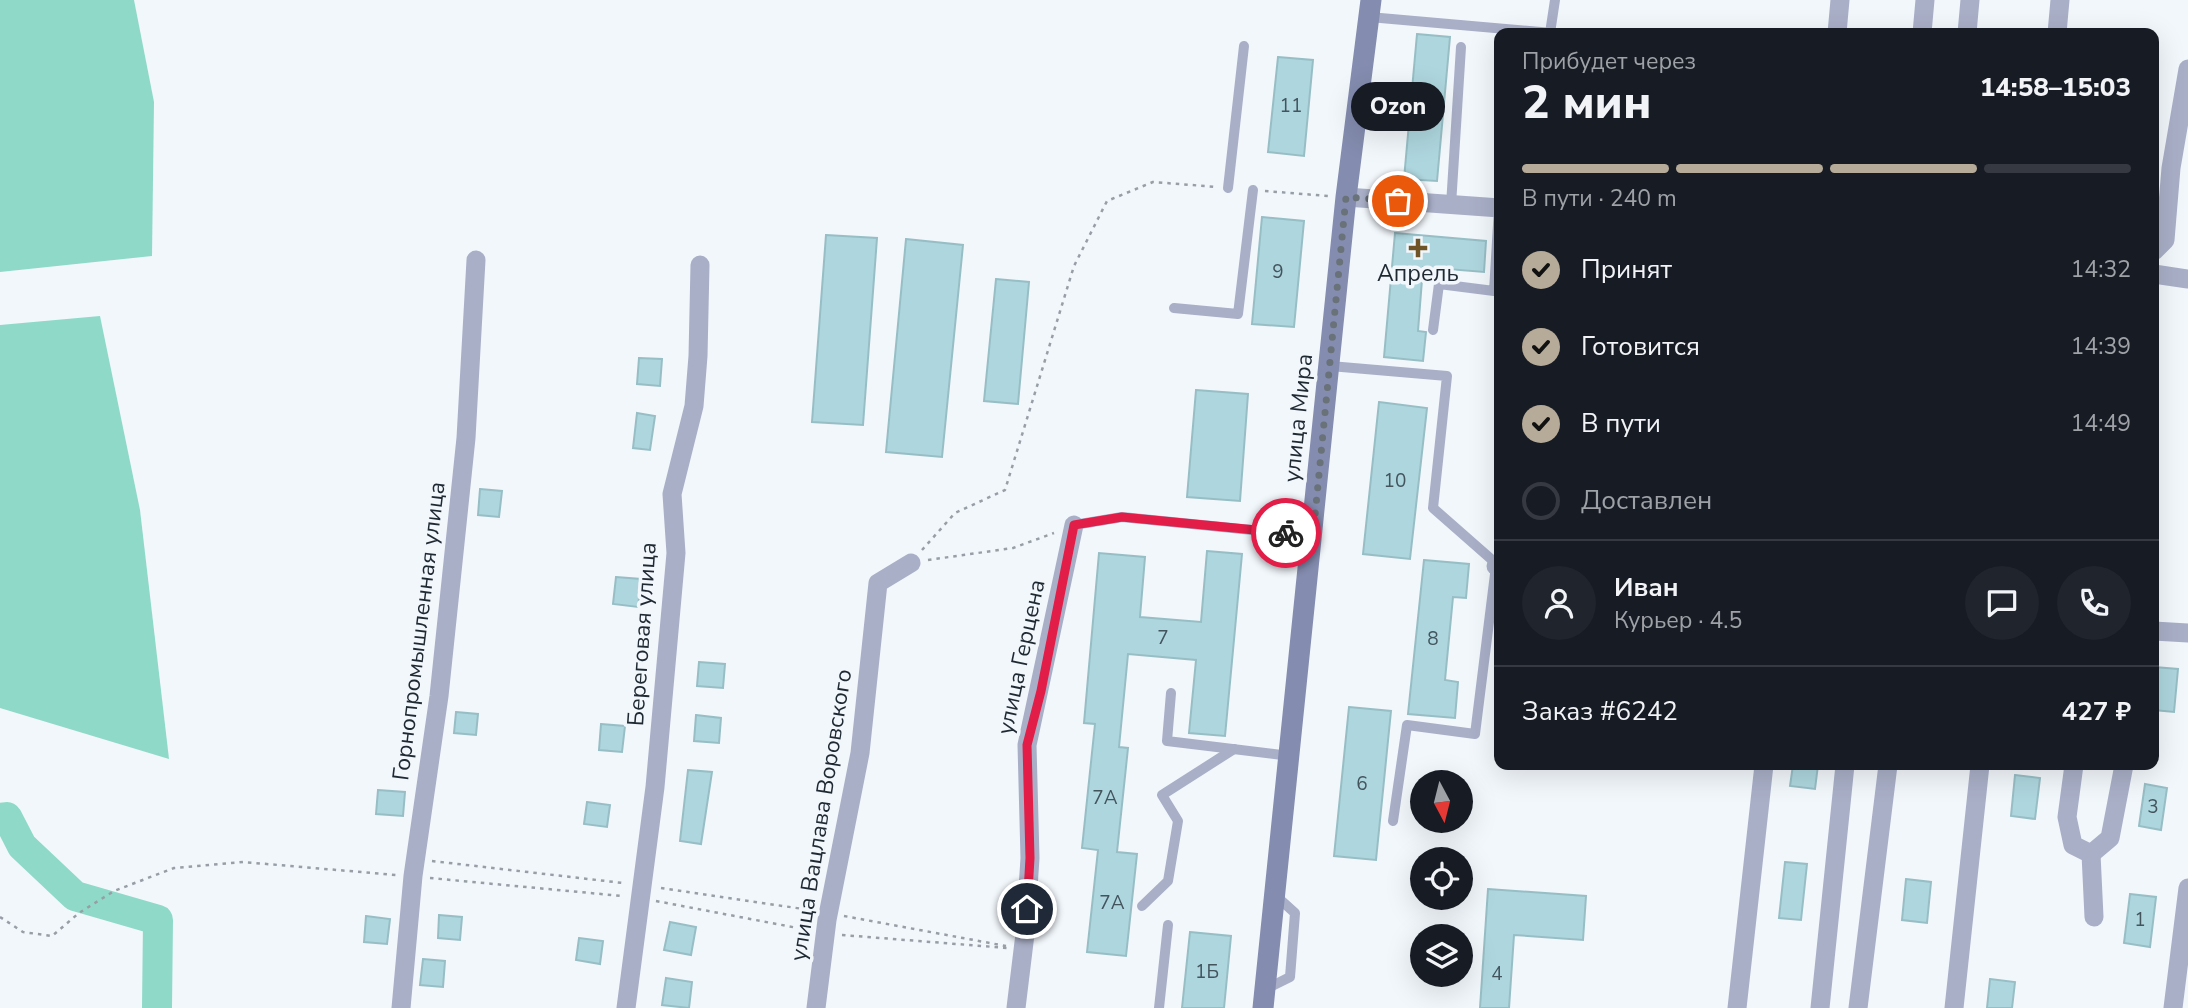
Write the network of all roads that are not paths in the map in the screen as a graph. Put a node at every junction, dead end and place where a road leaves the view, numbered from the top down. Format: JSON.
{"nodes":[{"id":1,"x":1555,"y":0,"type":"edge"},
{"id":2,"x":1840,"y":0,"type":"edge"},
{"id":3,"x":1925,"y":0,"type":"edge"},
{"id":4,"x":1970,"y":0,"type":"edge"},
{"id":5,"x":2060,"y":0,"type":"edge"},
{"id":6,"x":1371,"y":9,"type":"edge"},
{"id":7,"x":1514,"y":28,"type":"edge"},
{"id":8,"x":1552,"y":28,"type":"edge"},
{"id":9,"x":1837,"y":28,"type":"edge"},
{"id":10,"x":1922,"y":28,"type":"edge"},
{"id":11,"x":1967,"y":28,"type":"edge"},
{"id":12,"x":2057,"y":28,"type":"edge"},
{"id":13,"x":1244,"y":46,"type":"dead end"},
{"id":14,"x":1461,"y":47,"type":"dead end"},
{"id":15,"x":2188,"y":69,"type":"edge"},
{"id":16,"x":1228,"y":188,"type":"road end"},
{"id":17,"x":1254,"y":190,"type":"road end"},
{"id":18,"x":1346,"y":197,"type":"junction"},
{"id":19,"x":1451,"y":205,"type":"junction"},
{"id":20,"x":1494,"y":208,"type":"edge"},
{"id":21,"x":2159,"y":246,"type":"edge"},
{"id":22,"x":476,"y":260,"type":"dead end"},
{"id":23,"x":700,"y":265,"type":"dead end"},
{"id":24,"x":2159,"y":275,"type":"edge"},
{"id":25,"x":2188,"y":279,"type":"edge"},
{"id":26,"x":1494,"y":292,"type":"edge"},
{"id":27,"x":1174,"y":308,"type":"dead end"},
{"id":28,"x":1433,"y":330,"type":"dead end"},
{"id":29,"x":1330,"y":366,"type":"junction"},
{"id":30,"x":1074,"y":525,"type":"joint"},
{"id":31,"x":1313,"y":536,"type":"junction"},
{"id":32,"x":1494,"y":562,"type":"edge"},
{"id":33,"x":911,"y":563,"type":"road end"},
{"id":34,"x":1494,"y":595,"type":"edge"},
{"id":35,"x":2159,"y":631,"type":"edge"},
{"id":36,"x":2188,"y":633,"type":"edge"},
{"id":37,"x":1171,"y":693,"type":"dead end"},
{"id":38,"x":1234,"y":750,"type":"junction"},
{"id":39,"x":1290,"y":756,"type":"junction"},
{"id":40,"x":1763,"y":770,"type":"edge"},
{"id":41,"x":1845,"y":770,"type":"edge"},
{"id":42,"x":1887,"y":770,"type":"edge"},
{"id":43,"x":1979,"y":770,"type":"edge"},
{"id":44,"x":2073,"y":770,"type":"edge"},
{"id":45,"x":2123,"y":770,"type":"edge"},
{"id":46,"x":1393,"y":821,"type":"dead end"},
{"id":47,"x":2091,"y":854,"type":"junction"},
{"id":48,"x":2188,"y":888,"type":"edge"},
{"id":49,"x":1142,"y":905,"type":"dead end"},
{"id":50,"x":2094,"y":917,"type":"dead end"},
{"id":51,"x":1168,"y":925,"type":"dead end"},
{"id":52,"x":1264,"y":999,"type":"edge"},
{"id":53,"x":401,"y":1008,"type":"edge"},
{"id":54,"x":626,"y":1008,"type":"edge"},
{"id":55,"x":816,"y":1008,"type":"edge"},
{"id":56,"x":1016,"y":1008,"type":"edge"},
{"id":57,"x":1159,"y":1008,"type":"edge"},
{"id":58,"x":1737,"y":1008,"type":"edge"},
{"id":59,"x":1820,"y":1008,"type":"edge"},
{"id":60,"x":1858,"y":1008,"type":"edge"},
{"id":61,"x":1954,"y":1008,"type":"edge"},
{"id":62,"x":2173,"y":1008,"type":"edge"}],
"edges":[{"from":1,"to":8,"type":"lane"},
{"from":2,"to":9,"type":"street"},
{"from":3,"to":10,"type":"street"},
{"from":4,"to":11,"type":"street"},
{"from":5,"to":12,"type":"street"},
{"from":6,"to":7,"type":"lane"},
{"from":6,"to":18,"type":"main road","name":"улица Мира"},
{"from":13,"to":16,"type":"lane"},
{"from":14,"to":19,"type":"lane"},
{"from":15,"to":21,"type":"street"},
{"from":17,"to":27,"type":"lane"},
{"from":18,"to":19,"type":"street"},
{"from":18,"to":29,"type":"main road","name":"улица Мира"},
{"from":19,"to":20,"type":"street"},
{"from":22,"to":53,"type":"street","name":"Горнопромышленная улица"},
{"from":23,"to":54,"type":"street","name":"Береговая улица"},
{"from":24,"to":25,"type":"street"},
{"from":26,"to":28,"type":"lane"},
{"from":29,"to":31,"type":"main road","name":"улица Мира"},
{"from":29,"to":32,"type":"lane"},
{"from":30,"to":31,"type":"lane"},
{"from":30,"to":56,"type":"street","name":"улица Герцена"},
{"from":31,"to":39,"type":"main road","name":"улица Мира"},
{"from":33,"to":55,"type":"street","name":"улица Вацлава Воровского"},
{"from":34,"to":46,"type":"lane"},
{"from":35,"to":36,"type":"street"},
{"from":37,"to":38,"type":"lane"},
{"from":38,"to":39,"type":"lane"},
{"from":38,"to":49,"type":"lane"},
{"from":39,"to":52,"type":"main road","name":"улица Мира"},
{"from":40,"to":58,"type":"street"},
{"from":41,"to":59,"type":"street"},
{"from":42,"to":60,"type":"street"},
{"from":43,"to":61,"type":"street"},
{"from":44,"to":47,"type":"street"},
{"from":45,"to":47,"type":"street"},
{"from":47,"to":50,"type":"street"},
{"from":48,"to":62,"type":"street"},
{"from":51,"to":57,"type":"lane"}]}
